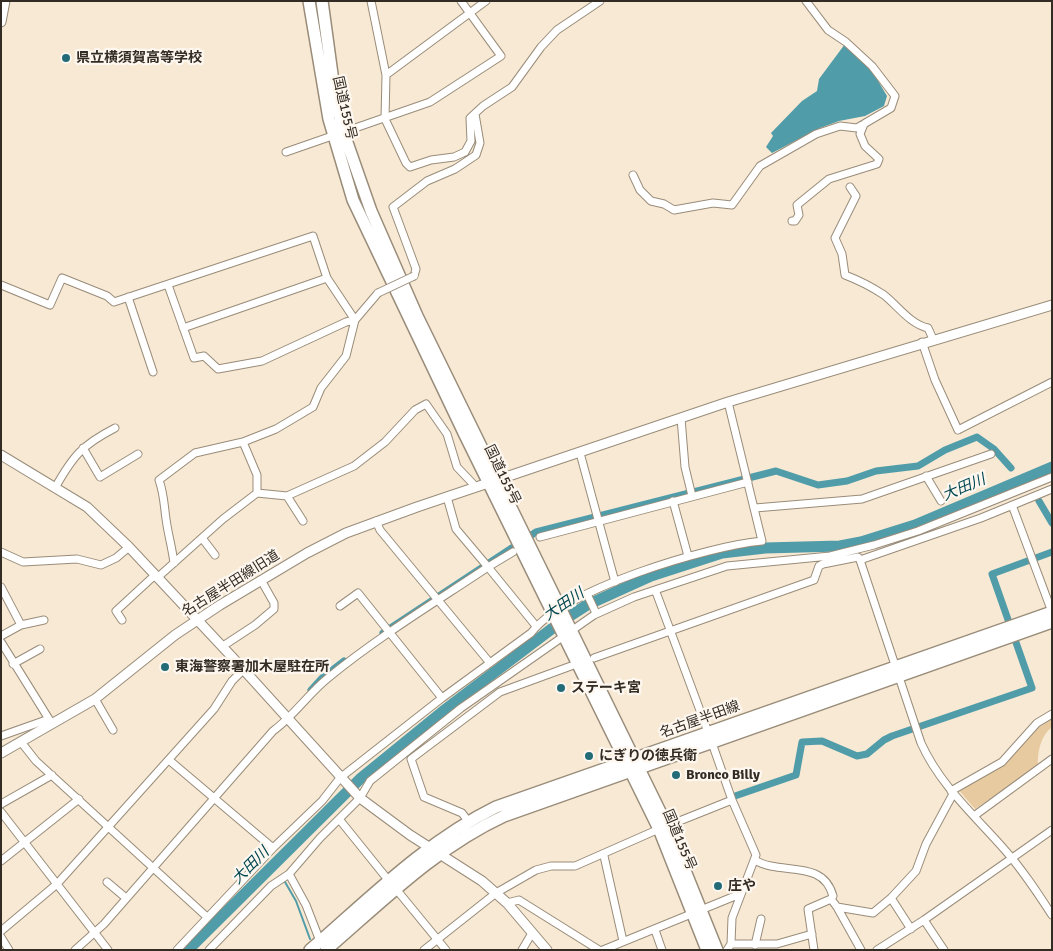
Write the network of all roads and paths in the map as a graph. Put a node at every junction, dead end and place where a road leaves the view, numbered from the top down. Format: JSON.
{"nodes":[{"id":1,"x":309,"y":1,"type":"edge"},
{"id":2,"x":322,"y":1,"type":"edge"},
{"id":3,"x":371,"y":1,"type":"edge"},
{"id":4,"x":460,"y":1,"type":"edge"},
{"id":5,"x":486,"y":1,"type":"edge"},
{"id":6,"x":600,"y":1,"type":"edge"},
{"id":7,"x":806,"y":1,"type":"edge"},
{"id":8,"x":4,"y":6,"type":"edge"},
{"id":9,"x":469,"y":13,"type":"junction"},
{"id":10,"x":1,"y":22,"type":"edge"},
{"id":11,"x":386,"y":75,"type":"junction"},
{"id":12,"x":475,"y":114,"type":"junction"},
{"id":13,"x":385,"y":118,"type":"junction"},
{"id":14,"x":864,"y":124,"type":"junction"},
{"id":15,"x":338,"y":132,"type":"junction"},
{"id":16,"x":286,"y":152,"type":"dead end"},
{"id":17,"x":634,"y":175,"type":"dead end"},
{"id":18,"x":850,"y":187,"type":"dead end"},
{"id":19,"x":792,"y":222,"type":"dead end"},
{"id":20,"x":327,"y":278,"type":"junction"},
{"id":21,"x":1,"y":285,"type":"edge"},
{"id":22,"x":168,"y":285,"type":"junction"},
{"id":23,"x":128,"y":298,"type":"junction"},
{"id":24,"x":1052,"y":305,"type":"edge"},
{"id":25,"x":356,"y":320,"type":"junction"},
{"id":26,"x":183,"y":328,"type":"junction"},
{"id":27,"x":933,"y":339,"type":"junction"},
{"id":28,"x":922,"y":342,"type":"junction"},
{"id":29,"x":153,"y":372,"type":"dead end"},
{"id":30,"x":1052,"y":382,"type":"edge"},
{"id":31,"x":728,"y":402,"type":"junction"},
{"id":32,"x":681,"y":418,"type":"junction"},
{"id":33,"x":115,"y":428,"type":"dead end"},
{"id":34,"x":243,"y":442,"type":"junction"},
{"id":35,"x":83,"y":448,"type":"junction"},
{"id":36,"x":580,"y":453,"type":"junction"},
{"id":37,"x":138,"y":454,"type":"dead end"},
{"id":38,"x":991,"y":454,"type":"dead end"},
{"id":39,"x":1,"y":455,"type":"edge"},
{"id":40,"x":926,"y":476,"type":"junction"},
{"id":41,"x":1052,"y":477,"type":"edge"},
{"id":42,"x":493,"y":481,"type":"junction"},
{"id":43,"x":748,"y":482,"type":"junction"},
{"id":44,"x":476,"y":487,"type":"junction"},
{"id":45,"x":55,"y":488,"type":"junction"},
{"id":46,"x":1052,"y":489,"type":"edge"},
{"id":47,"x":257,"y":493,"type":"junction"},
{"id":48,"x":287,"y":496,"type":"junction"},
{"id":49,"x":447,"y":496,"type":"junction"},
{"id":50,"x":692,"y":496,"type":"junction"},
{"id":51,"x":672,"y":501,"type":"junction"},
{"id":52,"x":941,"y":501,"type":"dead end"},
{"id":53,"x":1012,"y":505,"type":"junction"},
{"id":54,"x":755,"y":508,"type":"junction"},
{"id":55,"x":303,"y":521,"type":"dead end"},
{"id":56,"x":376,"y":521,"type":"junction"},
{"id":57,"x":598,"y":522,"type":"junction"},
{"id":58,"x":540,"y":537,"type":"dead end"},
{"id":59,"x":202,"y":538,"type":"junction"},
{"id":60,"x":129,"y":547,"type":"junction"},
{"id":61,"x":1,"y":552,"type":"edge"},
{"id":62,"x":513,"y":552,"type":"dead end"},
{"id":63,"x":215,"y":555,"type":"dead end"},
{"id":64,"x":688,"y":556,"type":"junction"},
{"id":65,"x":860,"y":560,"type":"junction"},
{"id":66,"x":174,"y":563,"type":"junction"},
{"id":67,"x":488,"y":567,"type":"junction"},
{"id":68,"x":156,"y":577,"type":"junction"},
{"id":69,"x":261,"y":580,"type":"junction"},
{"id":70,"x":616,"y":582,"type":"junction"},
{"id":71,"x":1,"y":588,"type":"edge"},
{"id":72,"x":656,"y":592,"type":"junction"},
{"id":73,"x":587,"y":595,"type":"junction"},
{"id":74,"x":439,"y":600,"type":"junction"},
{"id":75,"x":340,"y":606,"type":"dead end"},
{"id":76,"x":595,"y":611,"type":"dead end"},
{"id":77,"x":555,"y":612,"type":"junction"},
{"id":78,"x":1052,"y":612,"type":"edge"},
{"id":79,"x":44,"y":620,"type":"dead end"},
{"id":80,"x":122,"y":620,"type":"dead end"},
{"id":81,"x":198,"y":620,"type":"junction"},
{"id":82,"x":1052,"y":622,"type":"edge"},
{"id":83,"x":21,"y":625,"type":"junction"},
{"id":84,"x":536,"y":626,"type":"junction"},
{"id":85,"x":670,"y":630,"type":"junction"},
{"id":86,"x":390,"y":633,"type":"junction"},
{"id":87,"x":568,"y":633,"type":"junction"},
{"id":88,"x":1,"y":636,"type":"edge"},
{"id":89,"x":1,"y":642,"type":"edge"},
{"id":90,"x":222,"y":646,"type":"junction"},
{"id":91,"x":40,"y":649,"type":"dead end"},
{"id":92,"x":594,"y":658,"type":"dead end"},
{"id":93,"x":490,"y":663,"type":"junction"},
{"id":94,"x":13,"y":664,"type":"junction"},
{"id":95,"x":570,"y":666,"type":"dead end"},
{"id":96,"x":244,"y":669,"type":"junction"},
{"id":97,"x":898,"y":671,"type":"junction"},
{"id":98,"x":442,"y":698,"type":"junction"},
{"id":99,"x":95,"y":699,"type":"junction"},
{"id":100,"x":1052,"y":714,"type":"edge"},
{"id":101,"x":288,"y":720,"type":"junction"},
{"id":102,"x":50,"y":722,"type":"junction"},
{"id":103,"x":113,"y":730,"type":"dead end"},
{"id":104,"x":1,"y":736,"type":"edge"},
{"id":105,"x":710,"y":738,"type":"junction"},
{"id":106,"x":21,"y":742,"type":"junction"},
{"id":107,"x":1,"y":753,"type":"edge"},
{"id":108,"x":1052,"y":759,"type":"edge"},
{"id":109,"x":169,"y":760,"type":"junction"},
{"id":110,"x":633,"y":765,"type":"junction"},
{"id":111,"x":52,"y":775,"type":"junction"},
{"id":112,"x":342,"y":780,"type":"junction"},
{"id":113,"x":952,"y":792,"type":"junction"},
{"id":114,"x":358,"y":796,"type":"junction"},
{"id":115,"x":79,"y":799,"type":"junction"},
{"id":116,"x":216,"y":799,"type":"junction"},
{"id":117,"x":732,"y":800,"type":"junction"},
{"id":118,"x":1,"y":804,"type":"edge"},
{"id":119,"x":1,"y":812,"type":"edge"},
{"id":120,"x":974,"y":816,"type":"junction"},
{"id":121,"x":340,"y":819,"type":"junction"},
{"id":122,"x":468,"y":821,"type":"junction"},
{"id":123,"x":109,"y":826,"type":"junction"},
{"id":124,"x":663,"y":828,"type":"junction"},
{"id":125,"x":1052,"y":830,"type":"edge"},
{"id":126,"x":25,"y":843,"type":"junction"},
{"id":127,"x":273,"y":848,"type":"junction"},
{"id":128,"x":434,"y":850,"type":"junction"},
{"id":129,"x":604,"y":856,"type":"junction"},
{"id":130,"x":1011,"y":857,"type":"junction"},
{"id":131,"x":755,"y":860,"type":"junction"},
{"id":132,"x":1,"y":862,"type":"edge"},
{"id":133,"x":152,"y":870,"type":"junction"},
{"id":134,"x":289,"y":874,"type":"junction"},
{"id":135,"x":107,"y":882,"type":"dead end"},
{"id":136,"x":57,"y":884,"type":"junction"},
{"id":137,"x":393,"y":885,"type":"junction"},
{"id":138,"x":496,"y":893,"type":"junction"},
{"id":139,"x":740,"y":894,"type":"junction"},
{"id":140,"x":126,"y":898,"type":"junction"},
{"id":141,"x":891,"y":898,"type":"junction"},
{"id":142,"x":831,"y":899,"type":"junction"},
{"id":143,"x":507,"y":903,"type":"junction"},
{"id":144,"x":836,"y":907,"type":"junction"},
{"id":145,"x":697,"y":912,"type":"junction"},
{"id":146,"x":1052,"y":915,"type":"edge"},
{"id":147,"x":207,"y":917,"type":"junction"},
{"id":148,"x":761,"y":919,"type":"dead end"},
{"id":149,"x":924,"y":920,"type":"junction"},
{"id":150,"x":910,"y":928,"type":"junction"},
{"id":151,"x":654,"y":930,"type":"junction"},
{"id":152,"x":1,"y":931,"type":"edge"},
{"id":153,"x":94,"y":933,"type":"junction"},
{"id":154,"x":532,"y":934,"type":"junction"},
{"id":155,"x":812,"y":934,"type":"junction"},
{"id":156,"x":1,"y":937,"type":"edge"},
{"id":157,"x":437,"y":939,"type":"junction"},
{"id":158,"x":623,"y":941,"type":"junction"},
{"id":159,"x":323,"y":945,"type":"edge"},
{"id":160,"x":755,"y":945,"type":"junction"},
{"id":161,"x":729,"y":947,"type":"edge"},
{"id":162,"x":768,"y":947,"type":"edge"},
{"id":163,"x":543,"y":948,"type":"edge"},
{"id":164,"x":8,"y":950,"type":"edge"},
{"id":165,"x":75,"y":950,"type":"edge"},
{"id":166,"x":108,"y":950,"type":"edge"},
{"id":167,"x":177,"y":950,"type":"edge"},
{"id":168,"x":210,"y":950,"type":"edge"},
{"id":169,"x":310,"y":950,"type":"edge"},
{"id":170,"x":424,"y":950,"type":"edge"},
{"id":171,"x":446,"y":950,"type":"edge"},
{"id":172,"x":522,"y":950,"type":"edge"},
{"id":173,"x":599,"y":950,"type":"edge"},
{"id":174,"x":603,"y":950,"type":"edge"},
{"id":175,"x":662,"y":950,"type":"edge"},
{"id":176,"x":707,"y":950,"type":"edge"},
{"id":177,"x":717,"y":950,"type":"edge"},
{"id":178,"x":814,"y":950,"type":"edge"},
{"id":179,"x":861,"y":950,"type":"edge"},
{"id":180,"x":877,"y":950,"type":"edge"},
{"id":181,"x":944,"y":950,"type":"edge"}],
"edges":[{"from":1,"to":15,"type":"main road","name":"国道155号"},
{"from":2,"to":15,"type":"main road","name":"国道155号"},
{"from":3,"to":11,"type":"street"},
{"from":4,"to":9,"type":"street"},
{"from":5,"to":9,"type":"street"},
{"from":6,"to":12,"type":"street"},
{"from":7,"to":14,"type":"street"},
{"from":8,"to":10,"type":"street"},
{"from":9,"to":11,"type":"street"},
{"from":9,"to":13,"type":"street"},
{"from":11,"to":13,"type":"street"},
{"from":12,"to":13,"type":"street"},
{"from":12,"to":25,"type":"street","bridge":true},
{"from":13,"to":15,"type":"street"},
{"from":14,"to":17,"type":"street"},
{"from":14,"to":19,"type":"street"},
{"from":15,"to":16,"type":"street"},
{"from":15,"to":42,"type":"main road","name":"国道155号"},
{"from":18,"to":27,"type":"street"},
{"from":20,"to":22,"type":"street"},
{"from":20,"to":25,"type":"street"},
{"from":20,"to":26,"type":"street"},
{"from":21,"to":23,"type":"street"},
{"from":22,"to":23,"type":"street"},
{"from":22,"to":26,"type":"street"},
{"from":23,"to":29,"type":"street"},
{"from":24,"to":27,"type":"street","name":"名古屋半田線旧道"},
{"from":25,"to":26,"type":"street"},
{"from":25,"to":34,"type":"street"},
{"from":27,"to":28,"type":"street","name":"名古屋半田線旧道"},
{"from":28,"to":30,"type":"street"},
{"from":28,"to":31,"type":"street","name":"名古屋半田線旧道"},
{"from":31,"to":32,"type":"street","name":"名古屋半田線旧道"},
{"from":31,"to":43,"type":"street"},
{"from":32,"to":36,"type":"street","name":"名古屋半田線旧道"},
{"from":32,"to":50,"type":"street"},
{"from":33,"to":35,"type":"street"},
{"from":34,"to":47,"type":"street"},
{"from":34,"to":66,"type":"street"},
{"from":35,"to":37,"type":"street"},
{"from":35,"to":45,"type":"street"},
{"from":36,"to":42,"type":"street","name":"名古屋半田線旧道"},
{"from":36,"to":57,"type":"street"},
{"from":38,"to":40,"type":"street"},
{"from":39,"to":45,"type":"street"},
{"from":40,"to":52,"type":"street"},
{"from":40,"to":54,"type":"street"},
{"from":41,"to":72,"type":"street"},
{"from":42,"to":44,"type":"street","name":"名古屋半田線旧道"},
{"from":42,"to":77,"type":"main road","name":"国道155号"},
{"from":43,"to":50,"type":"street"},
{"from":43,"to":54,"type":"street"},
{"from":44,"to":48,"type":"street"},
{"from":44,"to":49,"type":"street","name":"名古屋半田線旧道"},
{"from":45,"to":60,"type":"street"},
{"from":46,"to":53,"type":"street"},
{"from":47,"to":48,"type":"street"},
{"from":47,"to":59,"type":"street"},
{"from":48,"to":55,"type":"street"},
{"from":49,"to":56,"type":"street","name":"名古屋半田線旧道"},
{"from":49,"to":67,"type":"street"},
{"from":50,"to":51,"type":"street"},
{"from":51,"to":57,"type":"street"},
{"from":51,"to":64,"type":"street"},
{"from":53,"to":65,"type":"street"},
{"from":53,"to":78,"type":"street"},
{"from":54,"to":64,"type":"street"},
{"from":56,"to":69,"type":"street","name":"名古屋半田線旧道"},
{"from":56,"to":74,"type":"street"},
{"from":57,"to":58,"type":"street"},
{"from":57,"to":70,"type":"street"},
{"from":59,"to":63,"type":"street"},
{"from":59,"to":66,"type":"street"},
{"from":60,"to":61,"type":"street"},
{"from":60,"to":68,"type":"street"},
{"from":62,"to":67,"type":"street"},
{"from":64,"to":70,"type":"street"},
{"from":65,"to":85,"type":"street"},
{"from":65,"to":97,"type":"street"},
{"from":66,"to":68,"type":"street"},
{"from":67,"to":74,"type":"street"},
{"from":67,"to":84,"type":"street"},
{"from":68,"to":80,"type":"street"},
{"from":68,"to":81,"type":"street"},
{"from":69,"to":81,"type":"street","name":"名古屋半田線旧道"},
{"from":69,"to":90,"type":"street"},
{"from":70,"to":73,"type":"street"},
{"from":71,"to":83,"type":"street"},
{"from":72,"to":85,"type":"street"},
{"from":72,"to":87,"type":"street"},
{"from":73,"to":76,"type":"street"},
{"from":73,"to":77,"type":"street"},
{"from":74,"to":86,"type":"street"},
{"from":74,"to":93,"type":"street"},
{"from":75,"to":86,"type":"street"},
{"from":77,"to":84,"type":"street"},
{"from":77,"to":87,"type":"main road","name":"国道155号"},
{"from":78,"to":97,"type":"main road","name":"名古屋半田線"},
{"from":79,"to":83,"type":"street"},
{"from":81,"to":90,"type":"street"},
{"from":81,"to":99,"type":"street","name":"名古屋半田線旧道"},
{"from":82,"to":97,"type":"main road","name":"名古屋半田線"},
{"from":83,"to":88,"type":"street"},
{"from":84,"to":93,"type":"street"},
{"from":85,"to":92,"type":"street"},
{"from":85,"to":105,"type":"street"},
{"from":86,"to":98,"type":"street"},
{"from":86,"to":101,"type":"street"},
{"from":87,"to":110,"type":"main road","name":"国道155号"},
{"from":87,"to":114,"type":"street"},
{"from":89,"to":94,"type":"street"},
{"from":90,"to":96,"type":"street"},
{"from":91,"to":94,"type":"street"},
{"from":93,"to":98,"type":"street"},
{"from":94,"to":102,"type":"street"},
{"from":95,"to":122,"type":"street"},
{"from":96,"to":101,"type":"street"},
{"from":96,"to":109,"type":"street"},
{"from":97,"to":105,"type":"main road","name":"名古屋半田線"},
{"from":97,"to":113,"type":"street"},
{"from":98,"to":112,"type":"street"},
{"from":99,"to":102,"type":"street","name":"名古屋半田線旧道"},
{"from":99,"to":103,"type":"street"},
{"from":100,"to":113,"type":"street"},
{"from":101,"to":112,"type":"street"},
{"from":101,"to":116,"type":"street"},
{"from":102,"to":104,"type":"street"},
{"from":102,"to":106,"type":"street","name":"名古屋半田線旧道"},
{"from":105,"to":110,"type":"main road","name":"名古屋半田線"},
{"from":105,"to":117,"type":"street"},
{"from":106,"to":107,"type":"street","name":"名古屋半田線旧道"},
{"from":106,"to":111,"type":"street"},
{"from":108,"to":120,"type":"street"},
{"from":109,"to":116,"type":"street"},
{"from":109,"to":123,"type":"street"},
{"from":110,"to":122,"type":"main road","name":"名古屋半田線"},
{"from":110,"to":124,"type":"main road","name":"国道155号"},
{"from":110,"to":128,"type":"main road","name":"名古屋半田線"},
{"from":111,"to":115,"type":"street"},
{"from":111,"to":118,"type":"street"},
{"from":112,"to":114,"type":"street"},
{"from":112,"to":127,"type":"street"},
{"from":113,"to":120,"type":"street"},
{"from":113,"to":141,"type":"street"},
{"from":114,"to":121,"type":"street"},
{"from":114,"to":128,"type":"street"},
{"from":115,"to":123,"type":"street"},
{"from":115,"to":126,"type":"street"},
{"from":116,"to":127,"type":"street"},
{"from":116,"to":133,"type":"street"},
{"from":117,"to":124,"type":"street"},
{"from":117,"to":131,"type":"street"},
{"from":119,"to":126,"type":"street"},
{"from":120,"to":130,"type":"street"},
{"from":121,"to":134,"type":"street"},
{"from":121,"to":137,"type":"street"},
{"from":122,"to":128,"type":"main road","name":"名古屋半田線"},
{"from":123,"to":133,"type":"street"},
{"from":123,"to":136,"type":"street"},
{"from":124,"to":129,"type":"street"},
{"from":124,"to":145,"type":"main road","name":"国道155号"},
{"from":125,"to":130,"type":"street"},
{"from":126,"to":132,"type":"street"},
{"from":126,"to":136,"type":"street"},
{"from":127,"to":147,"type":"street"},
{"from":128,"to":137,"type":"main road","name":"名古屋半田線"},
{"from":128,"to":138,"type":"street"},
{"from":129,"to":138,"type":"street"},
{"from":129,"to":158,"type":"street"},
{"from":130,"to":146,"type":"street"},
{"from":130,"to":149,"type":"street"},
{"from":131,"to":139,"type":"street"},
{"from":131,"to":142,"type":"street"},
{"from":133,"to":140,"type":"street"},
{"from":133,"to":147,"type":"street"},
{"from":134,"to":159,"type":"street"},
{"from":134,"to":168,"type":"street"},
{"from":135,"to":140,"type":"street"},
{"from":136,"to":152,"type":"street"},
{"from":136,"to":153,"type":"street"},
{"from":137,"to":157,"type":"street"},
{"from":137,"to":159,"type":"main road","name":"名古屋半田線"},
{"from":138,"to":143,"type":"street"},
{"from":138,"to":157,"type":"street"},
{"from":139,"to":145,"type":"street"},
{"from":139,"to":161,"type":"street"},
{"from":140,"to":153,"type":"street"},
{"from":141,"to":144,"type":"street"},
{"from":141,"to":150,"type":"street"},
{"from":142,"to":144,"type":"street"},
{"from":142,"to":155,"type":"street"},
{"from":143,"to":154,"type":"street"},
{"from":143,"to":173,"type":"street"},
{"from":144,"to":179,"type":"street"},
{"from":145,"to":151,"type":"street"},
{"from":145,"to":176,"type":"main road","name":"国道155号"},
{"from":145,"to":177,"type":"main road","name":"国道155号"},
{"from":147,"to":167,"type":"street"},
{"from":148,"to":160,"type":"street"},
{"from":149,"to":150,"type":"street"},
{"from":149,"to":181,"type":"street"},
{"from":150,"to":180,"type":"street"},
{"from":151,"to":158,"type":"street"},
{"from":151,"to":175,"type":"street"},
{"from":153,"to":165,"type":"street"},
{"from":153,"to":166,"type":"street"},
{"from":154,"to":163,"type":"street"},
{"from":154,"to":172,"type":"street"},
{"from":155,"to":162,"type":"street"},
{"from":155,"to":178,"type":"street"},
{"from":156,"to":164,"type":"street"},
{"from":157,"to":170,"type":"street"},
{"from":157,"to":171,"type":"street"},
{"from":158,"to":174,"type":"street"},
{"from":159,"to":169,"type":"main road","name":"名古屋半田線"},
{"from":160,"to":161,"type":"street"},
{"from":160,"to":162,"type":"street"}]}
